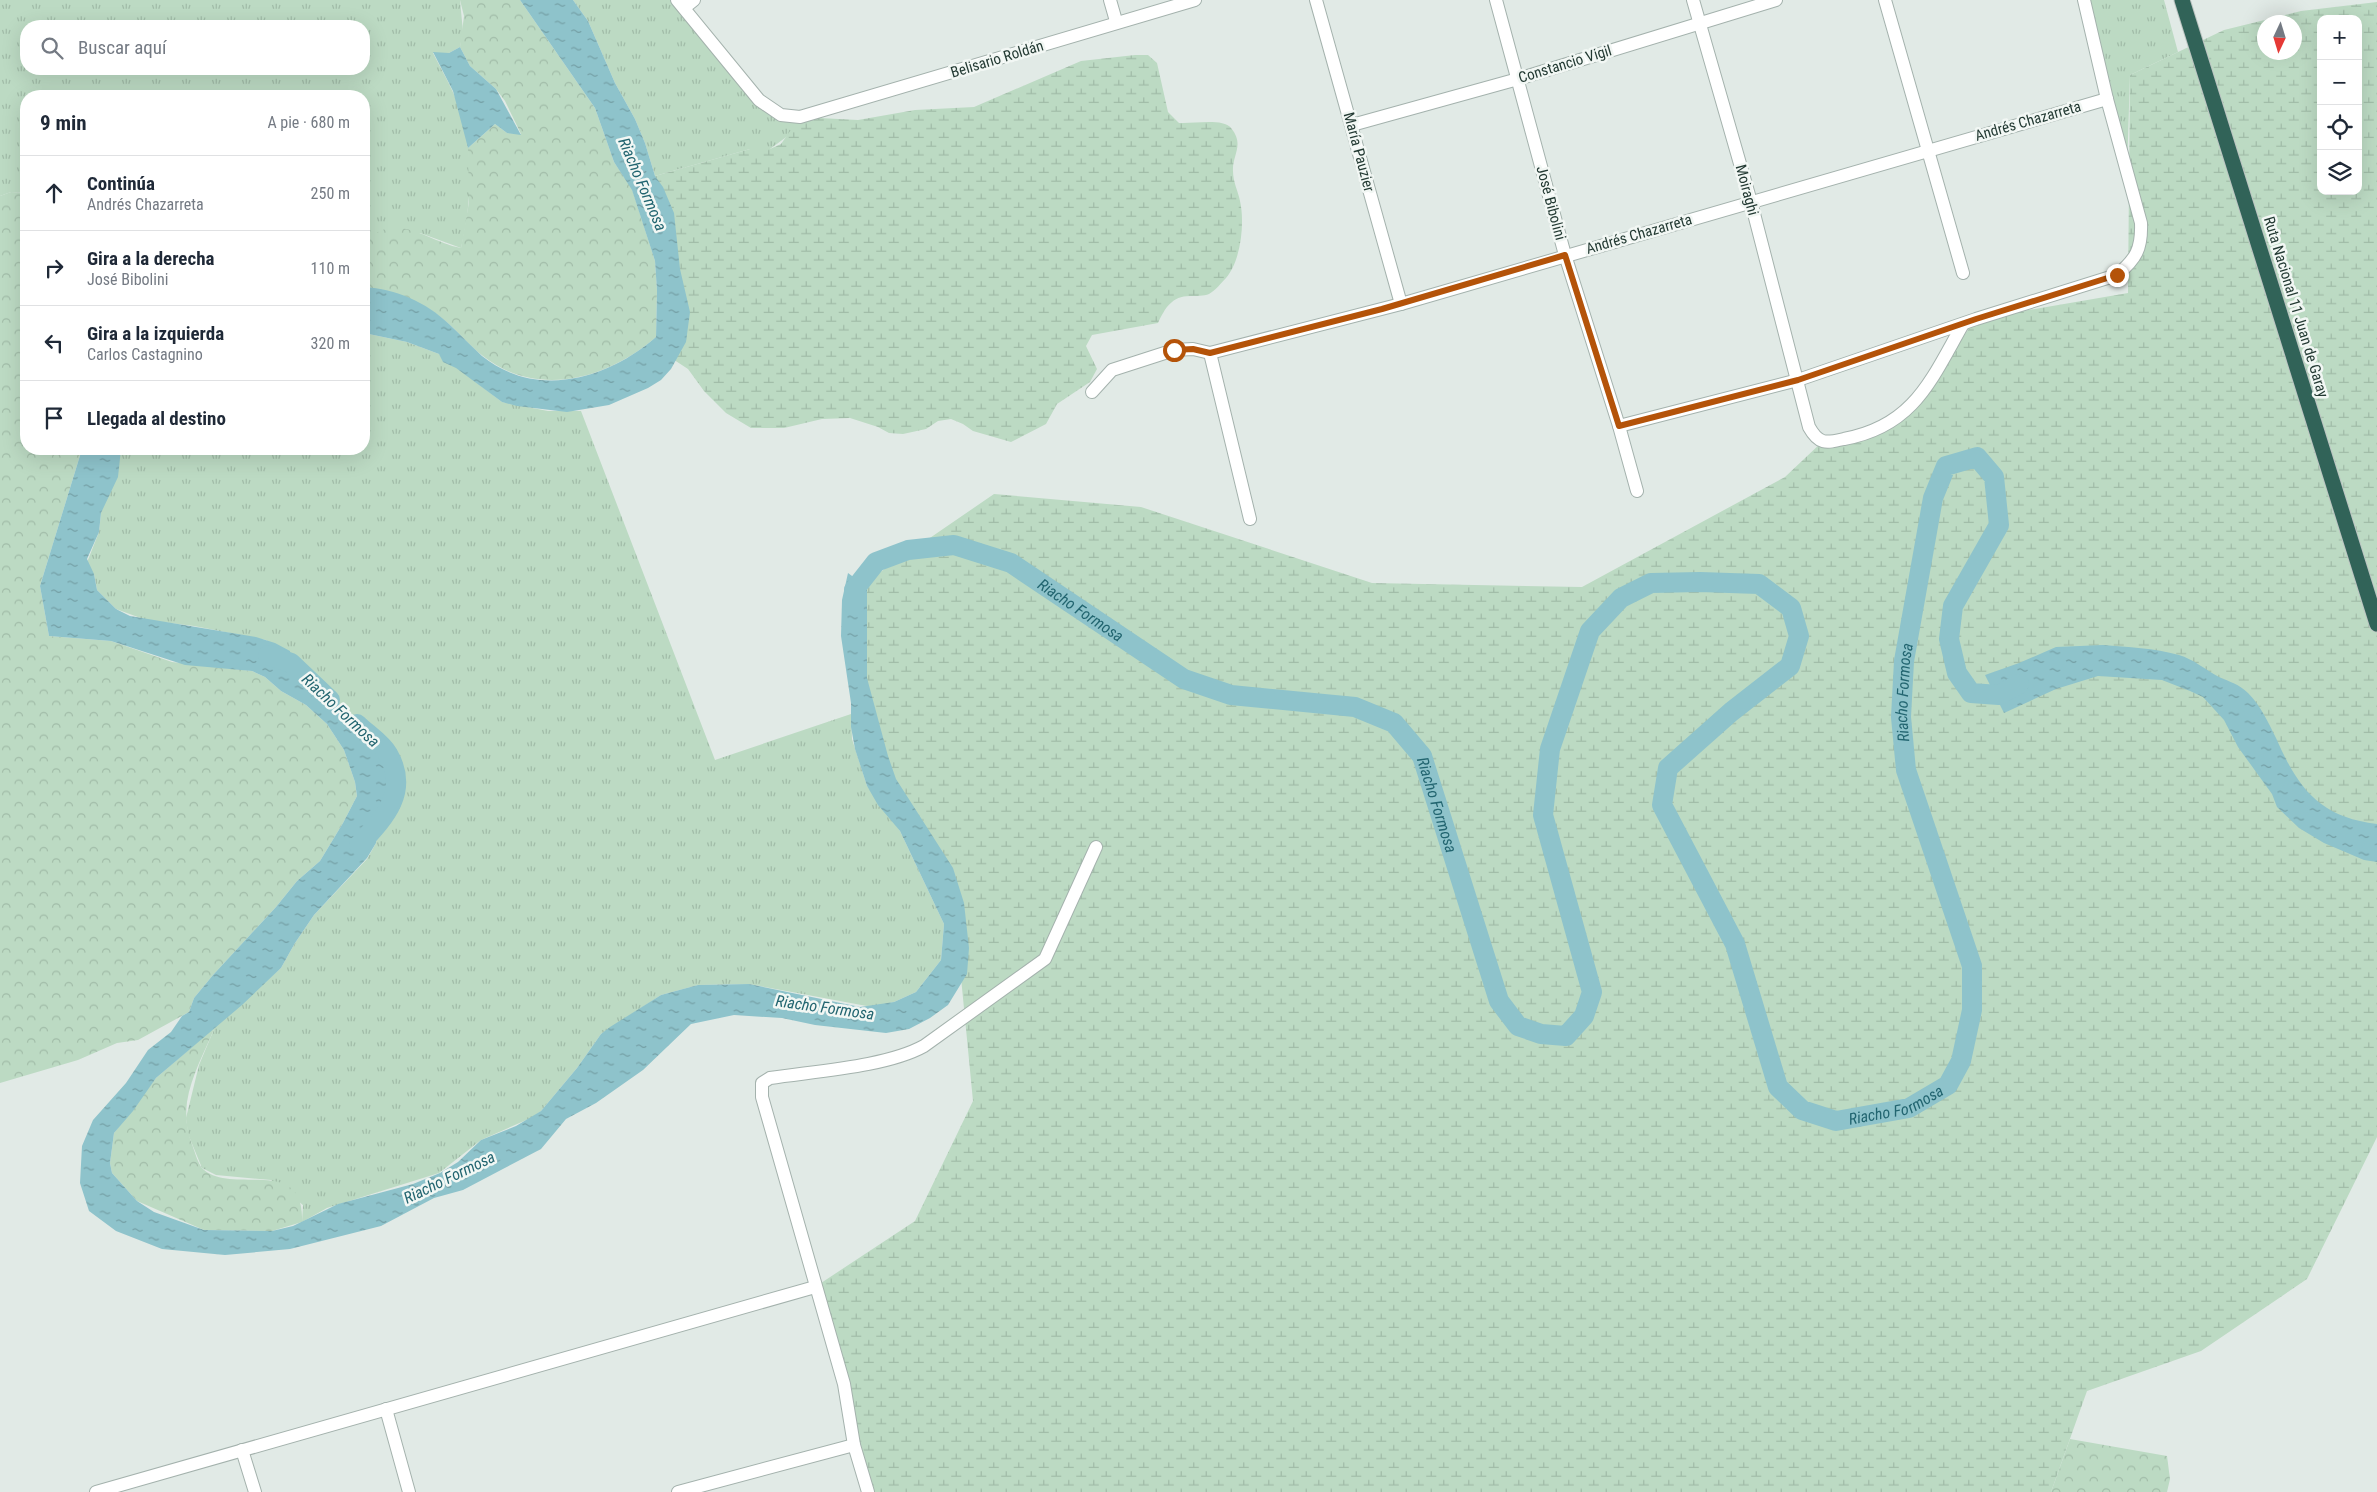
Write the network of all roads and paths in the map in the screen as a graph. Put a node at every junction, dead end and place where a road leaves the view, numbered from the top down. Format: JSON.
{"nodes":[{"id":1,"x":1110,"y":0,"type":"edge"},
{"id":2,"x":1195,"y":0,"type":"edge"},
{"id":3,"x":1316,"y":0,"type":"edge"},
{"id":4,"x":1496,"y":0,"type":"edge"},
{"id":5,"x":1693,"y":0,"type":"edge"},
{"id":6,"x":1776,"y":0,"type":"edge"},
{"id":7,"x":1885,"y":0,"type":"edge"},
{"id":8,"x":2084,"y":0,"type":"edge"},
{"id":9,"x":2182,"y":0,"type":"edge"},
{"id":10,"x":685,"y":3,"type":"edge"},
{"id":11,"x":1116,"y":22,"type":"junction"},
{"id":12,"x":1700,"y":23,"type":"junction"},
{"id":13,"x":1518,"y":79,"type":"junction"},
{"id":14,"x":2107,"y":98,"type":"junction"},
{"id":15,"x":1352,"y":125,"type":"junction"},
{"id":16,"x":1926,"y":150,"type":"junction"},
{"id":17,"x":1751,"y":202,"type":"junction"},
{"id":18,"x":1565,"y":255,"type":"junction"},
{"id":19,"x":1963,"y":273,"type":"dead end"},
{"id":20,"x":1401,"y":304,"type":"junction"},
{"id":21,"x":1963,"y":324,"type":"junction"},
{"id":22,"x":1210,"y":353,"type":"junction"},
{"id":23,"x":1798,"y":380,"type":"junction"},
{"id":24,"x":1092,"y":392,"type":"dead end"},
{"id":25,"x":1619,"y":426,"type":"junction"},
{"id":26,"x":1636,"y":491,"type":"dead end"},
{"id":27,"x":1250,"y":518,"type":"dead end"},
{"id":28,"x":2377,"y":624,"type":"edge"},
{"id":29,"x":1096,"y":848,"type":"dead end"},
{"id":30,"x":815,"y":1287,"type":"junction"},
{"id":31,"x":386,"y":1409,"type":"junction"},
{"id":32,"x":854,"y":1445,"type":"junction"},
{"id":33,"x":242,"y":1450,"type":"junction"},
{"id":34,"x":96,"y":1492,"type":"edge"},
{"id":35,"x":255,"y":1492,"type":"edge"},
{"id":36,"x":409,"y":1492,"type":"edge"},
{"id":37,"x":678,"y":1492,"type":"edge"},
{"id":38,"x":868,"y":1492,"type":"edge"}],
"edges":[{"from":1,"to":11,"type":"street"},
{"from":2,"to":11,"type":"street","name":"Belisario Roldán"},
{"from":3,"to":15,"type":"street","name":"María Pauzier"},
{"from":4,"to":13,"type":"street","name":"José Bibolini"},
{"from":5,"to":12,"type":"street","name":"Moiraghi"},
{"from":6,"to":12,"type":"street","name":"Constancio Vigil"},
{"from":7,"to":16,"type":"street"},
{"from":8,"to":14,"type":"street"},
{"from":9,"to":28,"type":"highway","name":"Ruta Nacional 11 Juan de Garay"},
{"from":10,"to":11,"type":"street","name":"Belisario Roldán"},
{"from":12,"to":13,"type":"street","name":"Constancio Vigil"},
{"from":12,"to":17,"type":"street","name":"Moiraghi"},
{"from":13,"to":15,"type":"street","name":"Constancio Vigil"},
{"from":13,"to":18,"type":"street","name":"José Bibolini"},
{"from":14,"to":16,"type":"street","name":"Andrés Chazarreta"},
{"from":14,"to":21,"type":"street"},
{"from":15,"to":20,"type":"street","name":"María Pauzier"},
{"from":16,"to":17,"type":"street","name":"Andrés Chazarreta"},
{"from":16,"to":19,"type":"street"},
{"from":17,"to":18,"type":"street","name":"Andrés Chazarreta"},
{"from":17,"to":23,"type":"street","name":"Moiraghi"},
{"from":18,"to":20,"type":"street","name":"Andrés Chazarreta"},
{"from":18,"to":25,"type":"street","name":"José Bibolini"},
{"from":20,"to":22,"type":"street","name":"Andrés Chazarreta"},
{"from":21,"to":23,"type":"street"},
{"from":21,"to":23,"type":"street","name":"Moiraghi"},
{"from":22,"to":24,"type":"street","name":"Andrés Chazarreta"},
{"from":22,"to":27,"type":"street"},
{"from":23,"to":25,"type":"street"},
{"from":25,"to":26,"type":"street","name":"José Bibolini"},
{"from":29,"to":30,"type":"street"},
{"from":30,"to":31,"type":"street"},
{"from":30,"to":32,"type":"street"},
{"from":31,"to":33,"type":"street"},
{"from":31,"to":36,"type":"street"},
{"from":32,"to":37,"type":"street"},
{"from":32,"to":38,"type":"street"},
{"from":33,"to":34,"type":"street"},
{"from":33,"to":35,"type":"street"}]}
